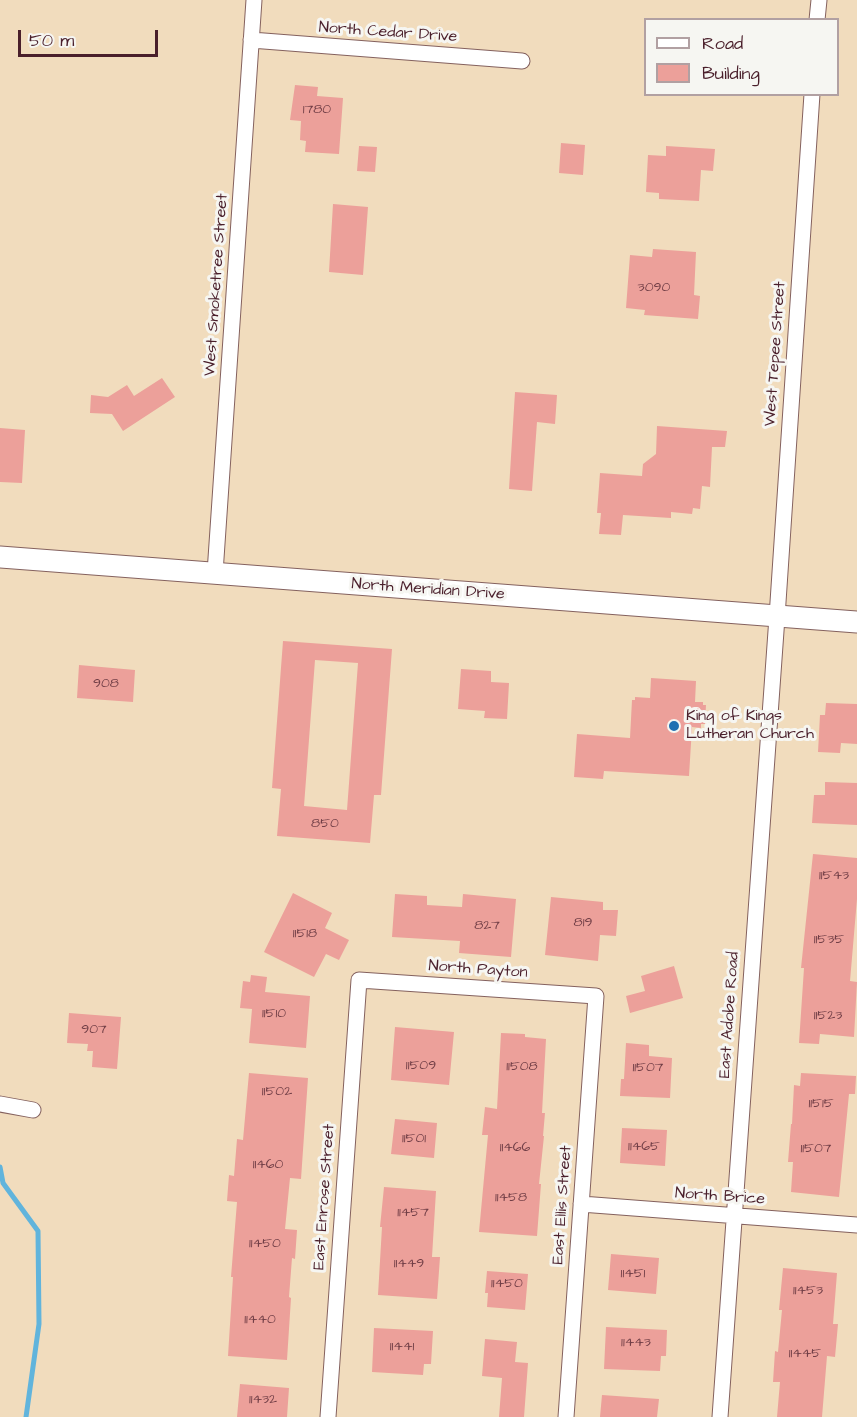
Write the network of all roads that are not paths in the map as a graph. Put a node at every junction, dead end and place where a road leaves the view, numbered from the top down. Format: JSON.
{"nodes":[{"id":1,"x":254,"y":0,"type":"edge"},
{"id":2,"x":819,"y":0,"type":"edge"},
{"id":3,"x":817,"y":18,"type":"edge"},
{"id":4,"x":251,"y":40,"type":"junction"},
{"id":5,"x":522,"y":61,"type":"dead end"},
{"id":6,"x":812,"y":96,"type":"edge"},
{"id":7,"x":0,"y":557,"type":"edge"},
{"id":8,"x":215,"y":573,"type":"junction"},
{"id":9,"x":777,"y":616,"type":"junction"},
{"id":10,"x":857,"y":622,"type":"edge"},
{"id":11,"x":359,"y":980,"type":"joint"},
{"id":12,"x":596,"y":996,"type":"joint"},
{"id":13,"x":0,"y":1104,"type":"edge"},
{"id":14,"x":33,"y":1110,"type":"dead end"},
{"id":15,"x":581,"y":1204,"type":"junction"},
{"id":16,"x":734,"y":1216,"type":"junction"},
{"id":17,"x":857,"y":1225,"type":"edge"},
{"id":18,"x":328,"y":1417,"type":"edge"},
{"id":19,"x":566,"y":1417,"type":"edge"},
{"id":20,"x":720,"y":1417,"type":"edge"}],
"edges":[{"from":1,"to":4,"type":"street","name":"West Smoketree Street"},
{"from":2,"to":3,"type":"street"},
{"from":4,"to":5,"type":"street","name":"North Cedar Drive"},
{"from":4,"to":8,"type":"street","name":"West Smoketree Street"},
{"from":6,"to":9,"type":"street","name":"West Tepee Street"},
{"from":7,"to":8,"type":"street","name":"North Meridian Drive"},
{"from":8,"to":9,"type":"street","name":"North Meridian Drive"},
{"from":9,"to":10,"type":"street","name":"North Meridian Drive"},
{"from":9,"to":16,"type":"street","name":"East Adobe Road"},
{"from":11,"to":12,"type":"street","name":"North Payton"},
{"from":11,"to":18,"type":"street","name":"East Enrose Street"},
{"from":12,"to":15,"type":"street","name":"East Ellis Street"},
{"from":13,"to":14,"type":"street"},
{"from":15,"to":16,"type":"street","name":"North Brice"},
{"from":15,"to":19,"type":"street","name":"East Ellis Street"},
{"from":16,"to":17,"type":"street","name":"North Brice"},
{"from":16,"to":20,"type":"street","name":"East Adobe Road"}]}
